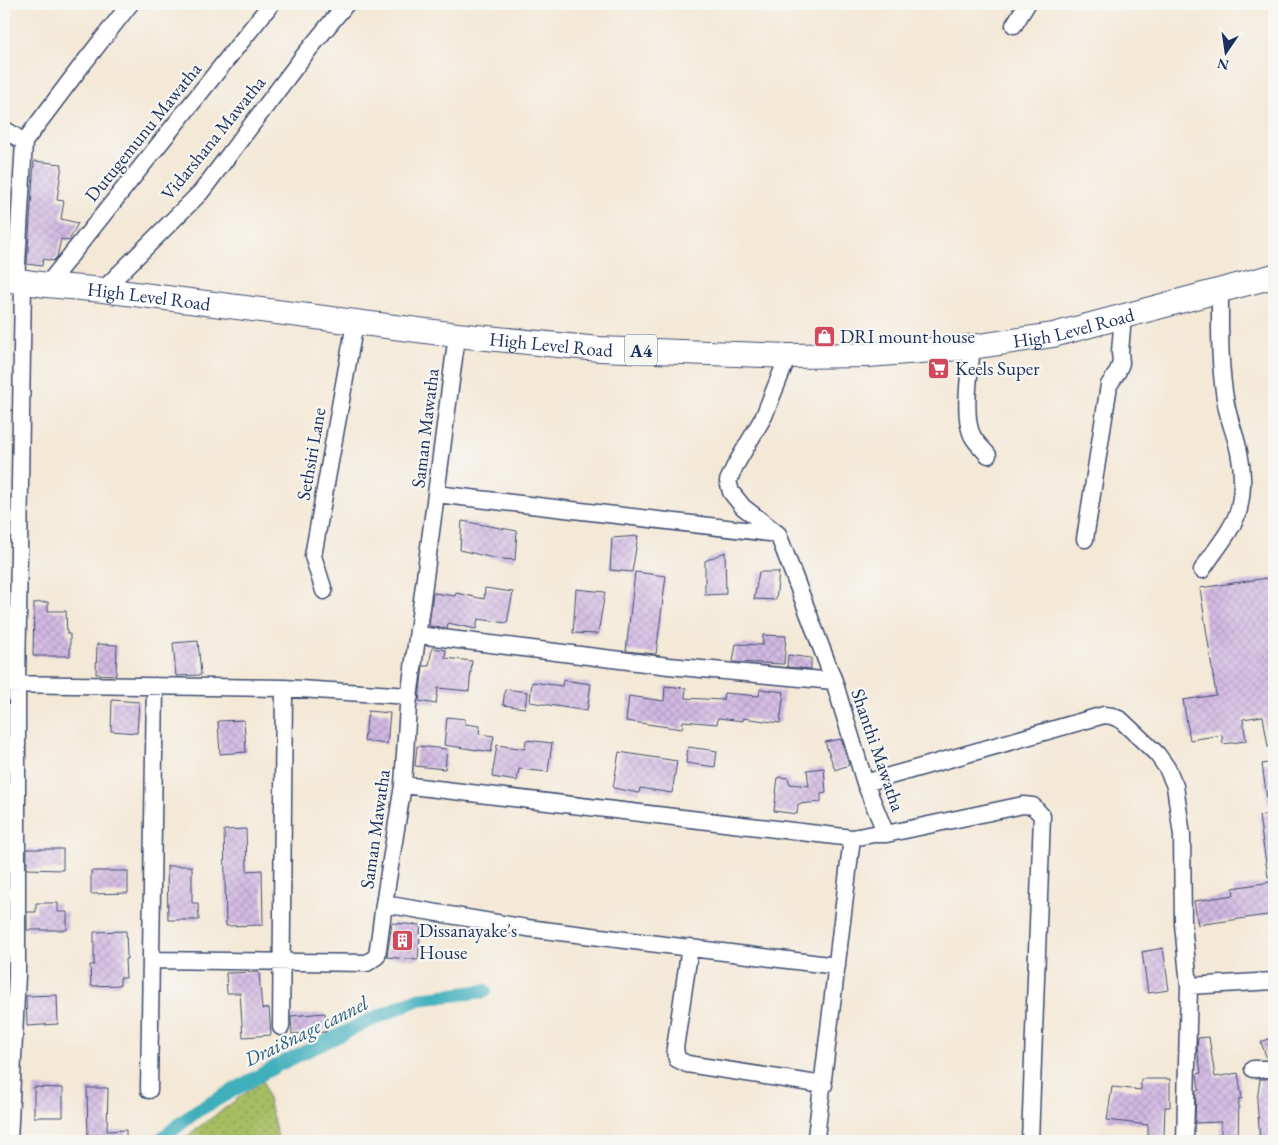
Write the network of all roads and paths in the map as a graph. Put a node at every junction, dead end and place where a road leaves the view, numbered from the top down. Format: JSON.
{"nodes":[{"id":1,"x":130,"y":4,"type":"edge"},
{"id":2,"x":271,"y":4,"type":"edge"},
{"id":3,"x":346,"y":4,"type":"edge"},
{"id":4,"x":1027,"y":4,"type":"edge"},
{"id":5,"x":1014,"y":25,"type":"dead end"},
{"id":6,"x":4,"y":128,"type":"edge"},
{"id":7,"x":24,"y":142,"type":"junction"},
{"id":8,"x":1274,"y":276,"type":"edge"},
{"id":9,"x":14,"y":281,"type":"edge"},
{"id":10,"x":47,"y":285,"type":"junction"},
{"id":11,"x":103,"y":290,"type":"junction"},
{"id":12,"x":1220,"y":290,"type":"junction"},
{"id":13,"x":1123,"y":316,"type":"junction"},
{"id":14,"x":355,"y":323,"type":"junction"},
{"id":15,"x":457,"y":335,"type":"junction"},
{"id":16,"x":972,"y":348,"type":"junction"},
{"id":17,"x":788,"y":356,"type":"junction"},
{"id":18,"x":988,"y":455,"type":"dead end"},
{"id":19,"x":436,"y":494,"type":"junction"},
{"id":20,"x":778,"y":534,"type":"junction"},
{"id":21,"x":1085,"y":539,"type":"dead end"},
{"id":22,"x":1202,"y":570,"type":"dead end"},
{"id":23,"x":324,"y":592,"type":"dead end"},
{"id":24,"x":418,"y":635,"type":"junction"},
{"id":25,"x":834,"y":681,"type":"junction"},
{"id":26,"x":10,"y":684,"type":"edge"},
{"id":27,"x":155,"y":686,"type":"junction"},
{"id":28,"x":284,"y":688,"type":"junction"},
{"id":29,"x":410,"y":696,"type":"junction"},
{"id":30,"x":865,"y":783,"type":"junction"},
{"id":31,"x":403,"y":785,"type":"junction"},
{"id":32,"x":886,"y":834,"type":"junction"},
{"id":33,"x":852,"y":838,"type":"junction"},
{"id":34,"x":384,"y":904,"type":"junction"},
{"id":35,"x":690,"y":947,"type":"junction"},
{"id":36,"x":151,"y":960,"type":"junction"},
{"id":37,"x":282,"y":962,"type":"junction"},
{"id":38,"x":837,"y":966,"type":"junction"},
{"id":39,"x":1274,"y":981,"type":"edge"},
{"id":40,"x":1190,"y":986,"type":"junction"},
{"id":41,"x":281,"y":1027,"type":"dead end"},
{"id":42,"x":1253,"y":1069,"type":"dead end"},
{"id":43,"x":1274,"y":1069,"type":"edge"},
{"id":44,"x":824,"y":1085,"type":"junction"},
{"id":45,"x":149,"y":1090,"type":"dead end"},
{"id":46,"x":816,"y":1137,"type":"dead end"},
{"id":47,"x":9,"y":1141,"type":"edge"},
{"id":48,"x":1030,"y":1141,"type":"edge"},
{"id":49,"x":1185,"y":1141,"type":"edge"}],
"edges":[{"from":1,"to":7,"type":"street"},
{"from":2,"to":10,"type":"street","name":"Dutugemunu Mawatha"},
{"from":3,"to":11,"type":"street","name":"Vidarshana Mawatha"},
{"from":4,"to":5,"type":"street"},
{"from":6,"to":7,"type":"street"},
{"from":7,"to":9,"type":"street"},
{"from":8,"to":12,"type":"highway","name":"High Level Road","number":"A4"},
{"from":9,"to":10,"type":"highway","name":"High Level Road","number":"A4"},
{"from":9,"to":26,"type":"street"},
{"from":10,"to":11,"type":"highway","name":"High Level Road","number":"A4"},
{"from":11,"to":14,"type":"highway","name":"High Level Road","number":"A4"},
{"from":12,"to":13,"type":"highway","name":"High Level Road","number":"A4"},
{"from":12,"to":22,"type":"street"},
{"from":13,"to":16,"type":"highway","name":"High Level Road","number":"A4"},
{"from":13,"to":21,"type":"street"},
{"from":14,"to":15,"type":"highway","name":"High Level Road","number":"A4"},
{"from":14,"to":23,"type":"street","name":"Sethsiri Lane"},
{"from":15,"to":17,"type":"highway","name":"High Level Road","number":"A4"},
{"from":15,"to":19,"type":"street","name":"Saman Mawatha"},
{"from":16,"to":17,"type":"highway","name":"High Level Road","number":"A4"},
{"from":16,"to":18,"type":"street"},
{"from":17,"to":20,"type":"street"},
{"from":19,"to":20,"type":"street"},
{"from":19,"to":24,"type":"street","name":"Saman Mawatha"},
{"from":20,"to":25,"type":"street","name":"Shanthi Mawatha"},
{"from":24,"to":25,"type":"street"},
{"from":24,"to":29,"type":"street","name":"Saman Mawatha"},
{"from":25,"to":30,"type":"street","name":"Shanthi Mawatha"},
{"from":26,"to":27,"type":"street"},
{"from":26,"to":47,"type":"street"},
{"from":27,"to":28,"type":"street"},
{"from":27,"to":36,"type":"street"},
{"from":28,"to":29,"type":"street"},
{"from":28,"to":37,"type":"street"},
{"from":29,"to":31,"type":"street","name":"Saman Mawatha"},
{"from":30,"to":32,"type":"street","name":"Shanthi Mawatha"},
{"from":30,"to":40,"type":"street"},
{"from":31,"to":33,"type":"street"},
{"from":31,"to":34,"type":"street","name":"Saman Mawatha"},
{"from":32,"to":33,"type":"street"},
{"from":32,"to":48,"type":"street","name":"Shanthi Mawatha"},
{"from":33,"to":38,"type":"street"},
{"from":34,"to":35,"type":"street","name":"Saman Mawatha"},
{"from":34,"to":37,"type":"street"},
{"from":35,"to":38,"type":"street","name":"Saman Mawatha"},
{"from":35,"to":44,"type":"street"},
{"from":36,"to":37,"type":"street"},
{"from":36,"to":45,"type":"street"},
{"from":37,"to":41,"type":"street"},
{"from":38,"to":44,"type":"street"},
{"from":39,"to":40,"type":"street"},
{"from":40,"to":49,"type":"street"},
{"from":42,"to":43,"type":"street"},
{"from":44,"to":46,"type":"street"}]}
